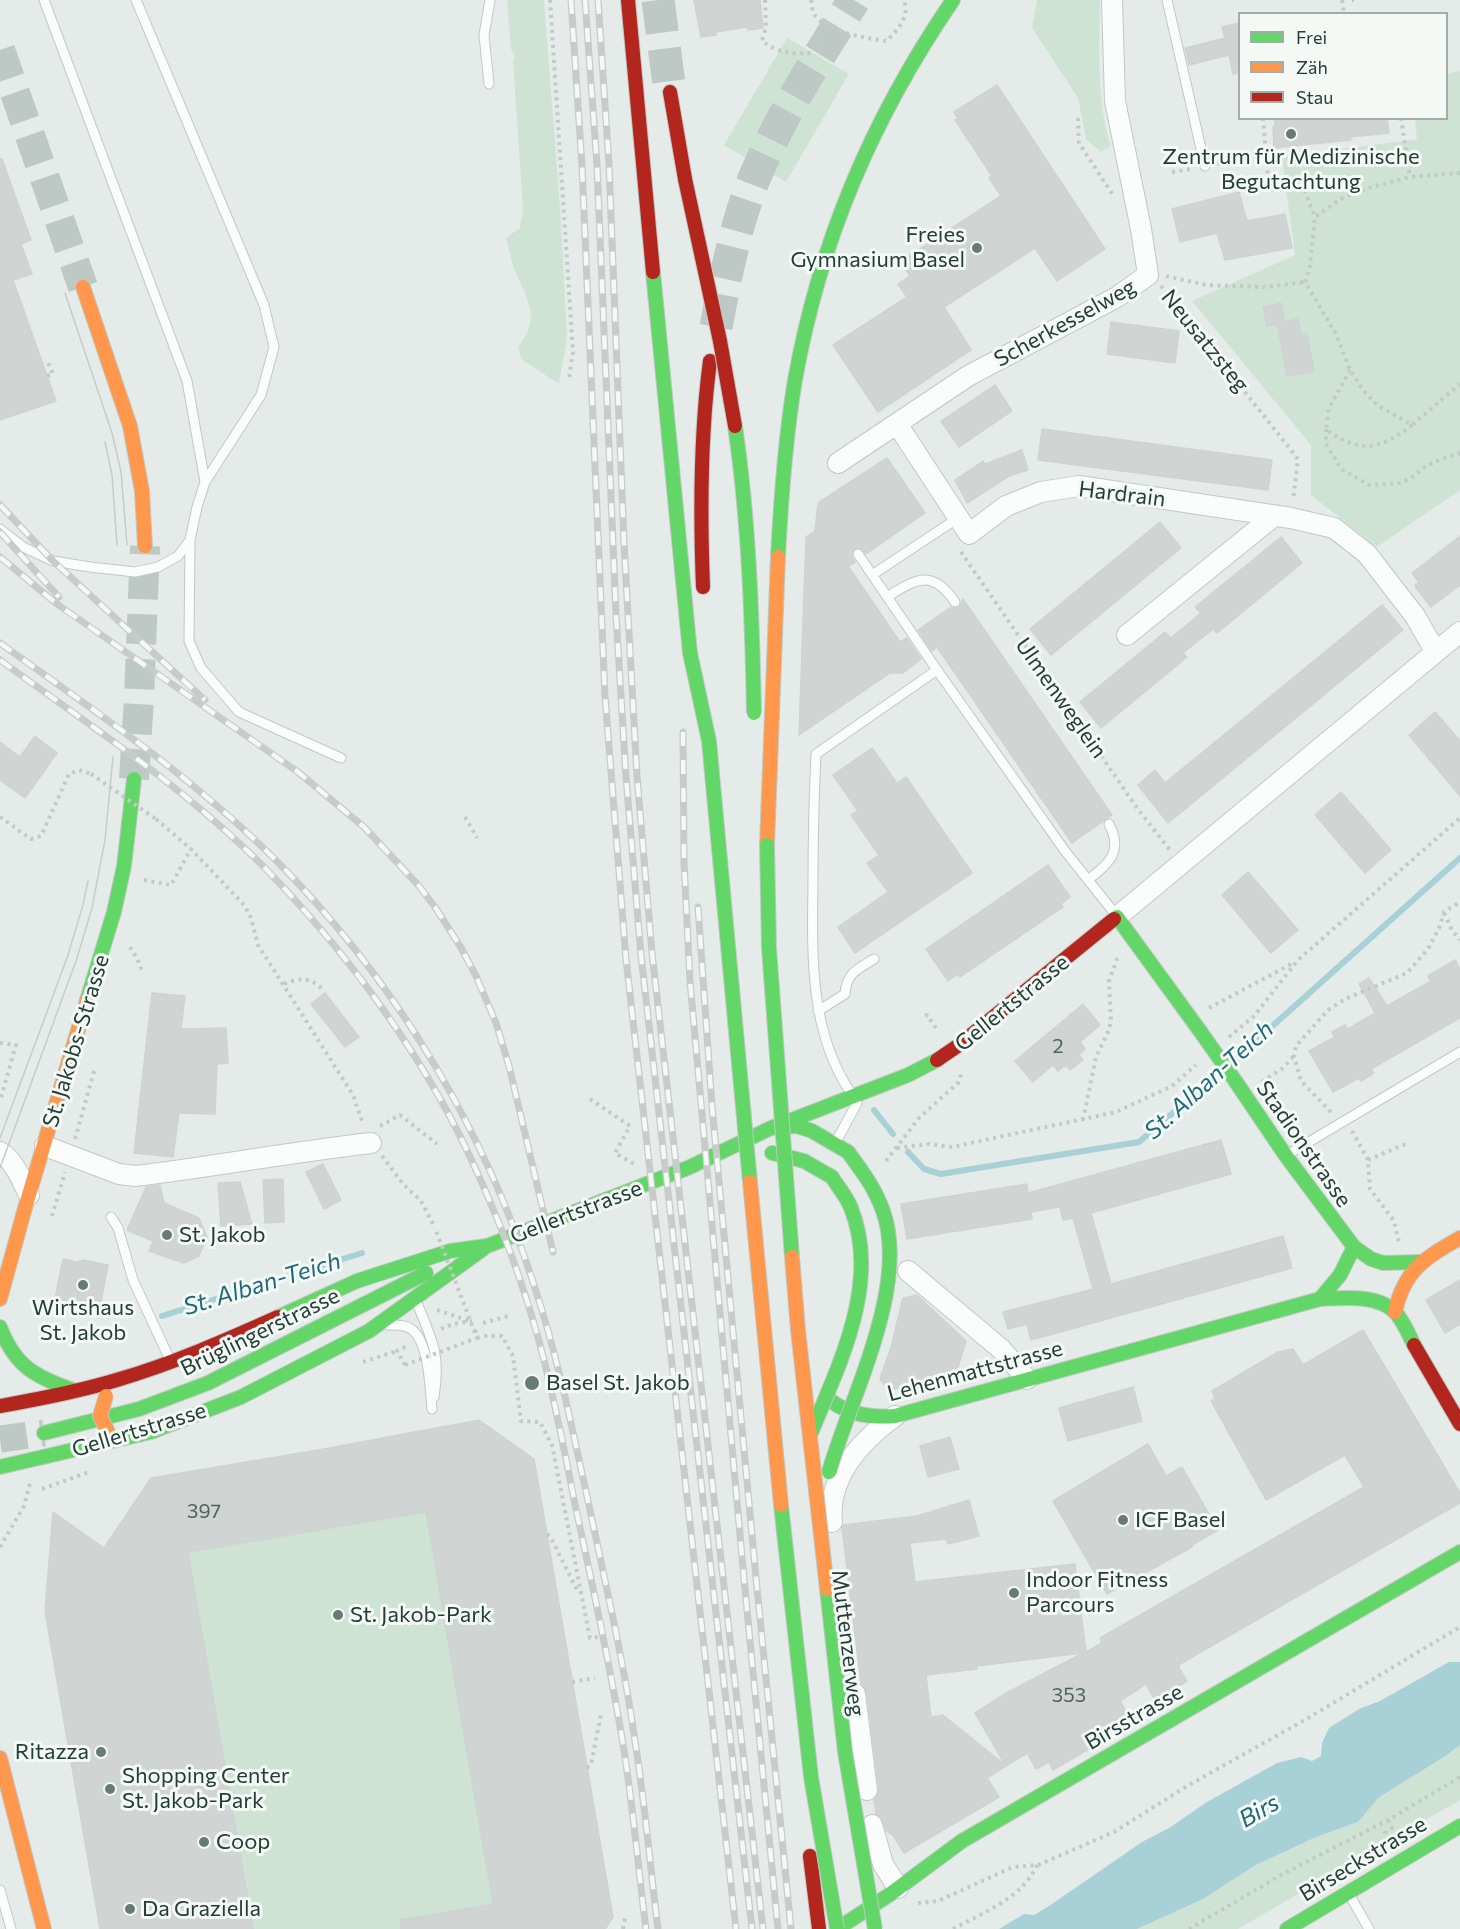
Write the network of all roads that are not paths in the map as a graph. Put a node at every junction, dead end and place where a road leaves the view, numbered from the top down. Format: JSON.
{"nodes":[{"id":1,"x":44,"y":0,"type":"edge"},
{"id":2,"x":136,"y":0,"type":"edge"},
{"id":3,"x":490,"y":0,"type":"edge"},
{"id":4,"x":628,"y":0,"type":"edge"},
{"id":5,"x":952,"y":0,"type":"edge"},
{"id":6,"x":1112,"y":0,"type":"edge"},
{"id":7,"x":1167,"y":0,"type":"edge"},
{"id":8,"x":489,"y":84,"type":"dead end"},
{"id":9,"x":669,"y":92,"type":"tunnel mouth"},
{"id":10,"x":1205,"y":166,"type":"dead end"},
{"id":11,"x":83,"y":287,"type":"tunnel mouth"},
{"id":12,"x":710,"y":361,"type":"dead end"},
{"id":13,"x":897,"y":424,"type":"junction"},
{"id":14,"x":838,"y":463,"type":"dead end"},
{"id":15,"x":206,"y":482,"type":"junction"},
{"id":16,"x":1282,"y":517,"type":"junction"},
{"id":17,"x":963,"y":526,"type":"junction"},
{"id":18,"x":0,"y":529,"type":"edge"},
{"id":19,"x":190,"y":540,"type":"junction"},
{"id":20,"x":145,"y":546,"type":"tunnel mouth"},
{"id":21,"x":858,"y":554,"type":"dead end"},
{"id":22,"x":872,"y":575,"type":"junction"},
{"id":23,"x":887,"y":597,"type":"junction"},
{"id":24,"x":704,"y":601,"type":"dead end"},
{"id":25,"x":956,"y":602,"type":"dead end"},
{"id":26,"x":1460,"y":632,"type":"edge"},
{"id":27,"x":1127,"y":635,"type":"dead end"},
{"id":28,"x":1436,"y":651,"type":"junction"},
{"id":29,"x":937,"y":670,"type":"junction"},
{"id":30,"x":709,"y":677,"type":"dead end"},
{"id":31,"x":755,"y":725,"type":"dead end"},
{"id":32,"x":709,"y":741,"type":"junction"},
{"id":33,"x":341,"y":758,"type":"dead end"},
{"id":34,"x":756,"y":759,"type":"dead end"},
{"id":35,"x":134,"y":779,"type":"tunnel mouth"},
{"id":36,"x":1108,"y":824,"type":"dead end"},
{"id":37,"x":767,"y":845,"type":"junction"},
{"id":38,"x":1089,"y":879,"type":"junction"},
{"id":39,"x":1117,"y":917,"type":"junction"},
{"id":40,"x":874,"y":959,"type":"dead end"},
{"id":41,"x":818,"y":1011,"type":"junction"},
{"id":42,"x":1460,"y":1052,"type":"edge"},
{"id":43,"x":868,"y":1090,"type":"junction"},
{"id":44,"x":852,"y":1095,"type":"junction"},
{"id":45,"x":771,"y":1128,"type":"junction"},
{"id":46,"x":369,"y":1138,"type":"road end"},
{"id":47,"x":836,"y":1143,"type":"junction"},
{"id":48,"x":45,"y":1146,"type":"junction"},
{"id":49,"x":734,"y":1147,"type":"junction"},
{"id":50,"x":0,"y":1152,"type":"edge"},
{"id":51,"x":772,"y":1153,"type":"junction"},
{"id":52,"x":1286,"y":1156,"type":"junction"},
{"id":53,"x":29,"y":1195,"type":"junction"},
{"id":54,"x":111,"y":1217,"type":"dead end"},
{"id":55,"x":1460,"y":1238,"type":"edge"},
{"id":56,"x":487,"y":1246,"type":"junction"},
{"id":57,"x":1353,"y":1247,"type":"junction"},
{"id":58,"x":1420,"y":1262,"type":"junction"},
{"id":59,"x":908,"y":1271,"type":"dead end"},
{"id":60,"x":0,"y":1299,"type":"edge"},
{"id":61,"x":415,"y":1299,"type":"junction"},
{"id":62,"x":1320,"y":1299,"type":"junction"},
{"id":63,"x":1395,"y":1312,"type":"junction"},
{"id":64,"x":0,"y":1327,"type":"edge"},
{"id":65,"x":369,"y":1331,"type":"junction"},
{"id":66,"x":171,"y":1362,"type":"junction"},
{"id":67,"x":120,"y":1379,"type":"junction"},
{"id":68,"x":1027,"y":1379,"type":"junction"},
{"id":69,"x":73,"y":1390,"type":"junction"},
{"id":70,"x":0,"y":1406,"type":"edge"},
{"id":71,"x":895,"y":1416,"type":"junction"},
{"id":72,"x":1460,"y":1424,"type":"edge"},
{"id":73,"x":44,"y":1433,"type":"tunnel mouth"},
{"id":74,"x":113,"y":1437,"type":"junction"},
{"id":75,"x":800,"y":1463,"type":"dead end"},
{"id":76,"x":0,"y":1467,"type":"edge"},
{"id":77,"x":793,"y":1485,"type":"dead end"},
{"id":78,"x":1460,"y":1552,"type":"edge"},
{"id":79,"x":0,"y":1758,"type":"edge"},
{"id":80,"x":1460,"y":1826,"type":"edge"},
{"id":81,"x":0,"y":1892,"type":"edge"},
{"id":82,"x":1347,"y":1892,"type":"junction"},
{"id":83,"x":904,"y":1896,"type":"junction"},
{"id":84,"x":887,"y":1919,"type":"dead end"},
{"id":85,"x":11,"y":1929,"type":"edge"},
{"id":86,"x":44,"y":1929,"type":"edge"},
{"id":87,"x":819,"y":1929,"type":"edge"},
{"id":88,"x":837,"y":1929,"type":"edge"},
{"id":89,"x":875,"y":1929,"type":"edge"},
{"id":90,"x":1287,"y":1929,"type":"edge"},
{"id":91,"x":1369,"y":1929,"type":"edge"}],
"edges":[{"from":1,"to":15,"type":"lane"},
{"from":2,"to":15,"type":"lane"},
{"from":3,"to":8,"type":"lane"},
{"from":4,"to":32,"type":"main road","bridge":true},
{"from":5,"to":37,"type":"main road"},
{"from":6,"to":13,"type":"street","name":"Scherkesselweg"},
{"from":7,"to":10,"type":"lane"},
{"from":9,"to":31,"type":"main road","bridge":true},
{"from":11,"to":20,"type":"main road"},
{"from":12,"to":24,"type":"main road"},
{"from":13,"to":14,"type":"street","name":"Scherkesselweg"},
{"from":13,"to":17,"type":"street"},
{"from":15,"to":19,"type":"lane"},
{"from":16,"to":17,"type":"street","name":"Hardrain"},
{"from":16,"to":27,"type":"street"},
{"from":16,"to":28,"type":"street","name":"Hardrain"},
{"from":17,"to":22,"type":"lane"},
{"from":18,"to":19,"type":"lane"},
{"from":19,"to":33,"type":"lane"},
{"from":21,"to":22,"type":"lane"},
{"from":22,"to":23,"type":"lane"},
{"from":23,"to":25,"type":"lane"},
{"from":23,"to":29,"type":"lane"},
{"from":26,"to":28,"type":"street","name":"Gellertstrasse"},
{"from":28,"to":39,"type":"street","name":"Gellertstrasse"},
{"from":29,"to":38,"type":"lane"},
{"from":29,"to":41,"type":"lane"},
{"from":30,"to":32,"type":"main road","bridge":true},
{"from":32,"to":88,"type":"main road","bridge":true},
{"from":34,"to":37,"type":"main road"},
{"from":35,"to":48,"type":"main road","name":"St. Jakobs-Strasse"},
{"from":36,"to":38,"type":"lane"},
{"from":37,"to":89,"type":"main road","bridge":true},
{"from":38,"to":39,"type":"lane"},
{"from":39,"to":43,"type":"main road","name":"Gellertstrasse"},
{"from":39,"to":52,"type":"main road","name":"Stadionstrasse","bridge":true},
{"from":40,"to":41,"type":"lane"},
{"from":41,"to":44,"type":"lane"},
{"from":42,"to":52,"type":"lane"},
{"from":43,"to":44,"type":"main road","name":"Gellertstrasse"},
{"from":43,"to":47,"type":"lane"},
{"from":44,"to":45,"type":"main road","name":"Gellertstrasse"},
{"from":45,"to":47,"type":"main road"},
{"from":45,"to":49,"type":"main road","name":"Gellertstrasse"},
{"from":46,"to":48,"type":"street"},
{"from":47,"to":84,"type":"main road","bridge":true},
{"from":48,"to":53,"type":"main road","name":"St. Jakobs-Strasse"},
{"from":49,"to":51,"type":"main road"},
{"from":49,"to":56,"type":"main road","name":"Gellertstrasse"},
{"from":50,"to":53,"type":"street"},
{"from":51,"to":71,"type":"main road","name":"Lehenmattstrasse"},
{"from":51,"to":75,"type":"main road","bridge":true},
{"from":52,"to":57,"type":"main road","name":"Stadionstrasse"},
{"from":53,"to":60,"type":"main road","name":"St. Jakobs-Strasse"},
{"from":54,"to":66,"type":"lane"},
{"from":55,"to":58,"type":"main road"},
{"from":56,"to":61,"type":"main road","name":"Gellertstrasse"},
{"from":56,"to":66,"type":"main road","name":"Gellertstrasse"},
{"from":56,"to":73,"type":"main road","name":"Brüglingerstrasse"},
{"from":57,"to":58,"type":"main road"},
{"from":57,"to":62,"type":"main road"},
{"from":58,"to":63,"type":"main road"},
{"from":59,"to":68,"type":"street"},
{"from":61,"to":65,"type":"main road","name":"Gellertstrasse"},
{"from":61,"to":65,"type":"lane"},
{"from":62,"to":63,"type":"main road","name":"Lehenmattstrasse"},
{"from":62,"to":68,"type":"main road","name":"Lehenmattstrasse"},
{"from":63,"to":72,"type":"main road"},
{"from":64,"to":69,"type":"main road"},
{"from":65,"to":74,"type":"main road","name":"Gellertstrasse"},
{"from":66,"to":67,"type":"main road","name":"Gellertstrasse"},
{"from":67,"to":69,"type":"main road","name":"Gellertstrasse"},
{"from":67,"to":74,"type":"main road","bridge":true},
{"from":68,"to":71,"type":"main road","name":"Lehenmattstrasse"},
{"from":69,"to":70,"type":"main road","name":"Gellertstrasse"},
{"from":71,"to":83,"type":"street","name":"Muttenzerweg"},
{"from":74,"to":76,"type":"main road","name":"Gellertstrasse"},
{"from":77,"to":87,"type":"main road","bridge":true},
{"from":78,"to":83,"type":"main road","name":"Birsstrasse"},
{"from":79,"to":86,"type":"main road"},
{"from":80,"to":82,"type":"main road","name":"Birseckstrasse"},
{"from":81,"to":85,"type":"lane"},
{"from":82,"to":90,"type":"main road","name":"Birseckstrasse"},
{"from":82,"to":91,"type":"lane"},
{"from":83,"to":88,"type":"main road","name":"Birsstrasse"}]}
